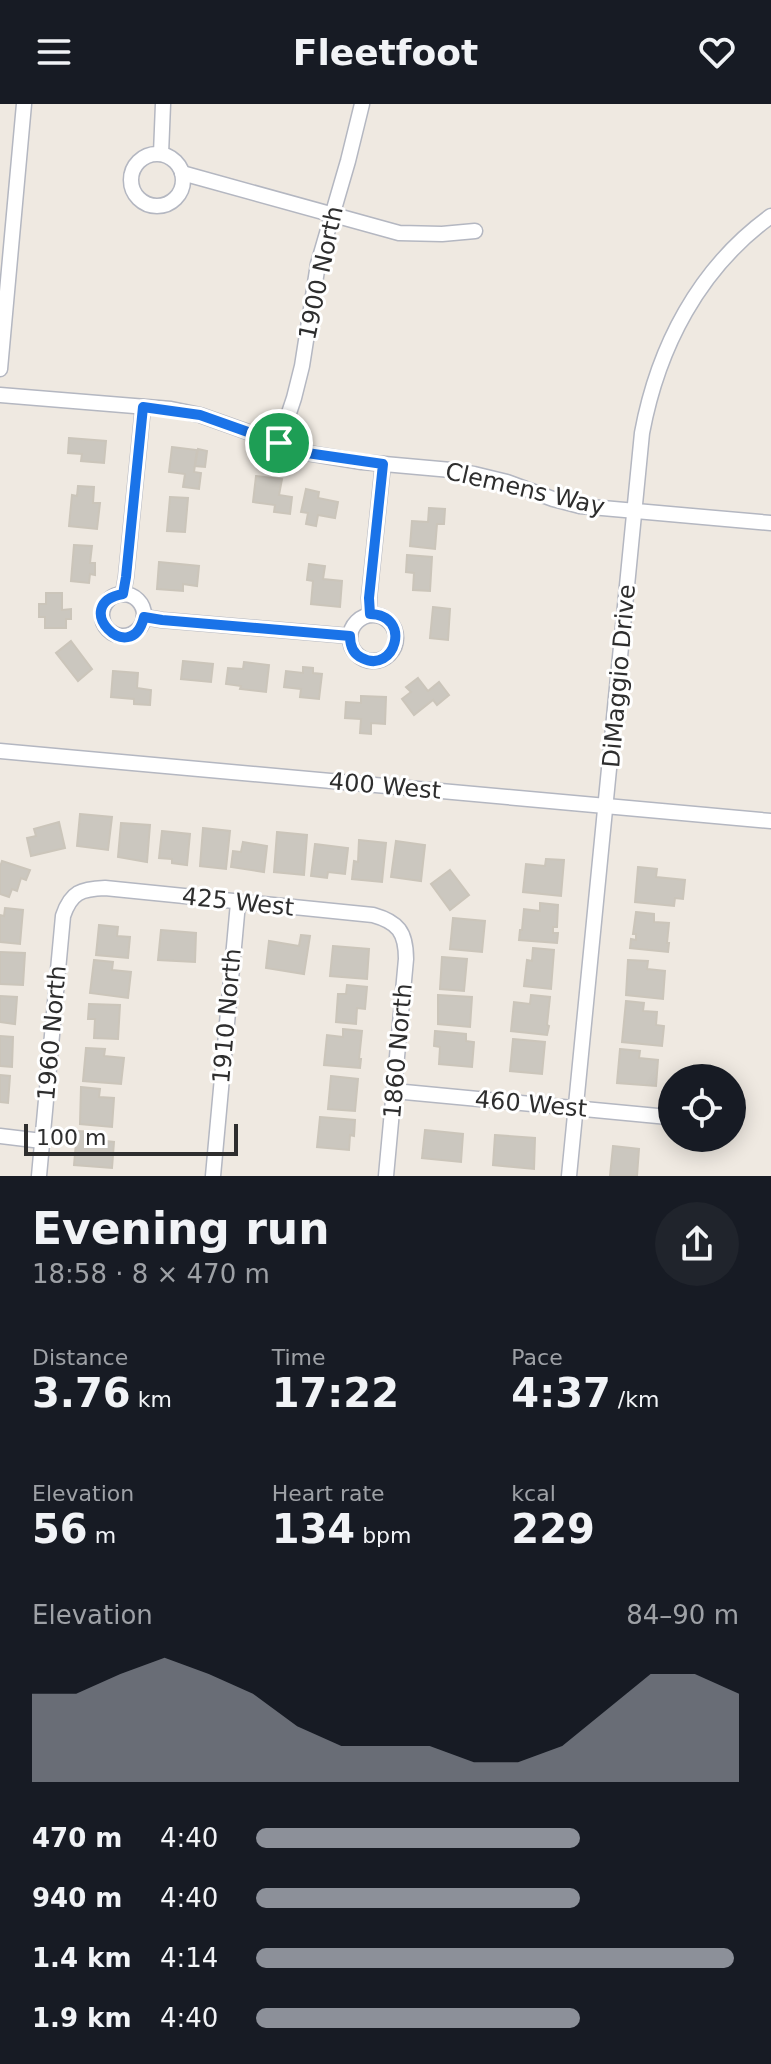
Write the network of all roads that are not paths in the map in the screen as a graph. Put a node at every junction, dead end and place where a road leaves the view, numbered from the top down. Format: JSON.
{"nodes":[{"id":1,"x":24,"y":104,"type":"edge"},
{"id":2,"x":163,"y":104,"type":"edge"},
{"id":3,"x":362,"y":104,"type":"edge"},
{"id":4,"x":161,"y":154,"type":"junction"},
{"id":5,"x":182,"y":173,"type":"junction"},
{"id":6,"x":332,"y":214,"type":"junction"},
{"id":7,"x":771,"y":216,"type":"edge"},
{"id":8,"x":475,"y":231,"type":"dead end"},
{"id":9,"x":0,"y":369,"type":"edge"},
{"id":10,"x":0,"y":395,"type":"edge"},
{"id":11,"x":143,"y":407,"type":"junction"},
{"id":12,"x":279,"y":443,"type":"junction"},
{"id":13,"x":383,"y":464,"type":"junction"},
{"id":14,"x":635,"y":510,"type":"junction"},
{"id":15,"x":771,"y":523,"type":"edge"},
{"id":16,"x":123,"y":594,"type":"junction"},
{"id":17,"x":370,"y":614,"type":"junction"},
{"id":18,"x":144,"y":617,"type":"junction"},
{"id":19,"x":350,"y":636,"type":"junction"},
{"id":20,"x":0,"y":751,"type":"edge"},
{"id":21,"x":607,"y":806,"type":"junction"},
{"id":22,"x":771,"y":821,"type":"edge"},
{"id":23,"x":76,"y":895,"type":"joint"},
{"id":24,"x":238,"y":903,"type":"junction"},
{"id":25,"x":398,"y":928,"type":"joint"},
{"id":26,"x":394,"y":1091,"type":"junction"},
{"id":27,"x":576,"y":1108,"type":"junction"},
{"id":28,"x":658,"y":1116,"type":"edge"},
{"id":29,"x":0,"y":1136,"type":"edge"},
{"id":30,"x":42,"y":1141,"type":"junction"},
{"id":31,"x":39,"y":1176,"type":"edge"},
{"id":32,"x":213,"y":1176,"type":"edge"},
{"id":33,"x":386,"y":1176,"type":"edge"},
{"id":34,"x":569,"y":1176,"type":"edge"}],
"edges":[{"from":1,"to":9,"type":"street"},
{"from":2,"to":4,"type":"street"},
{"from":3,"to":6,"type":"street","name":"1900 North"},
{"from":4,"to":5,"type":"street"},
{"from":4,"to":5,"type":"street"},
{"from":5,"to":6,"type":"street"},
{"from":6,"to":8,"type":"street"},
{"from":6,"to":12,"type":"street","name":"1900 North"},
{"from":7,"to":14,"type":"street","name":"DiMaggio Drive"},
{"from":10,"to":11,"type":"street","name":"Clemens Way"},
{"from":11,"to":12,"type":"street","name":"Clemens Way"},
{"from":11,"to":16,"type":"street"},
{"from":12,"to":13,"type":"street","name":"Clemens Way"},
{"from":13,"to":14,"type":"street","name":"Clemens Way"},
{"from":13,"to":17,"type":"street"},
{"from":14,"to":15,"type":"street","name":"Clemens Way"},
{"from":14,"to":21,"type":"street","name":"DiMaggio Drive"},
{"from":16,"to":18,"type":"street"},
{"from":16,"to":18,"type":"street"},
{"from":17,"to":19,"type":"street"},
{"from":17,"to":19,"type":"street"},
{"from":18,"to":19,"type":"street"},
{"from":20,"to":21,"type":"street","name":"400 West"},
{"from":21,"to":22,"type":"street","name":"400 West"},
{"from":21,"to":27,"type":"street","name":"DiMaggio Drive"},
{"from":23,"to":24,"type":"street","name":"425 West"},
{"from":23,"to":30,"type":"street","name":"1960 North"},
{"from":24,"to":25,"type":"street","name":"425 West"},
{"from":24,"to":32,"type":"street","name":"1910 North"},
{"from":25,"to":26,"type":"street","name":"1860 North"},
{"from":26,"to":27,"type":"street","name":"460 West"},
{"from":26,"to":33,"type":"street","name":"1860 North"},
{"from":27,"to":28,"type":"street","name":"460 West"},
{"from":27,"to":34,"type":"street","name":"DiMaggio Drive"},
{"from":29,"to":30,"type":"street"},
{"from":30,"to":31,"type":"street","name":"1960 North"}]}
